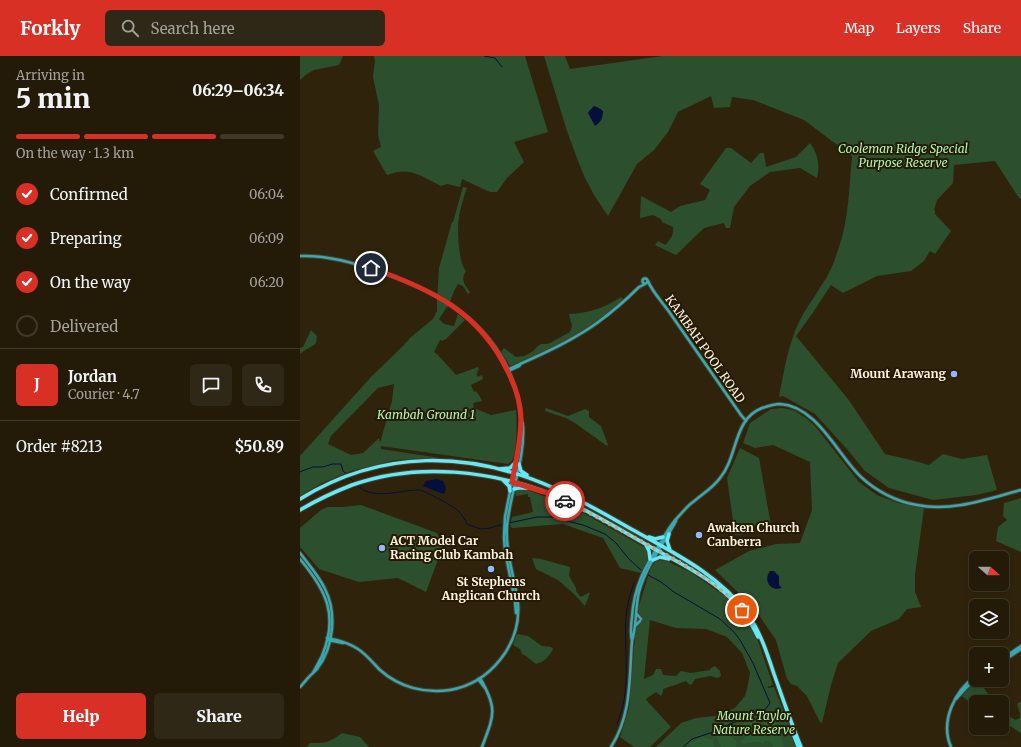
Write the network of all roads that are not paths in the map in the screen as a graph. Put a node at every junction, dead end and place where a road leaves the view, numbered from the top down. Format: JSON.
{"nodes":[{"id":1,"x":300,"y":256,"type":"edge"},
{"id":2,"x":508,"y":370,"type":"junction"},
{"id":3,"x":746,"y":420,"type":"junction"},
{"id":4,"x":517,"y":463,"type":"junction"},
{"id":5,"x":498,"y":469,"type":"junction"},
{"id":6,"x":515,"y":474,"type":"junction"},
{"id":7,"x":502,"y":479,"type":"junction"},
{"id":8,"x":532,"y":479,"type":"junction"},
{"id":9,"x":514,"y":482,"type":"junction"},
{"id":10,"x":534,"y":488,"type":"junction"},
{"id":11,"x":512,"y":490,"type":"junction"},
{"id":12,"x":1021,"y":490,"type":"edge"},
{"id":13,"x":300,"y":500,"type":"edge"},
{"id":14,"x":300,"y":510,"type":"edge"},
{"id":15,"x":681,"y":514,"type":"junction"},
{"id":16,"x":639,"y":533,"type":"junction"},
{"id":17,"x":669,"y":534,"type":"junction"},
{"id":18,"x":663,"y":537,"type":"junction"},
{"id":19,"x":645,"y":544,"type":"junction"},
{"id":20,"x":660,"y":545,"type":"junction"},
{"id":21,"x":657,"y":550,"type":"junction"},
{"id":22,"x":672,"y":552,"type":"junction"},
{"id":23,"x":300,"y":553,"type":"edge"},
{"id":24,"x":300,"y":559,"type":"edge"},
{"id":25,"x":652,"y":559,"type":"junction"},
{"id":26,"x":676,"y":561,"type":"junction"},
{"id":27,"x":636,"y":611,"type":"junction"},
{"id":28,"x":634,"y":628,"type":"junction"},
{"id":29,"x":331,"y":634,"type":"junction"},
{"id":30,"x":328,"y":639,"type":"junction"},
{"id":31,"x":336,"y":641,"type":"junction"},
{"id":32,"x":632,"y":641,"type":"junction"},
{"id":33,"x":329,"y":644,"type":"junction"},
{"id":34,"x":1021,"y":648,"type":"edge"},
{"id":35,"x":1009,"y":655,"type":"edge"},
{"id":36,"x":1009,"y":657,"type":"edge"},
{"id":37,"x":313,"y":673,"type":"junction"},
{"id":38,"x":479,"y":678,"type":"junction"},
{"id":39,"x":969,"y":681,"type":"edge"},
{"id":40,"x":969,"y":685,"type":"edge"},
{"id":41,"x":300,"y":687,"type":"edge"},
{"id":42,"x":954,"y":701,"type":"junction"},
{"id":43,"x":482,"y":747,"type":"edge"},
{"id":44,"x":611,"y":747,"type":"edge"},
{"id":45,"x":800,"y":747,"type":"edge"},
{"id":46,"x":951,"y":747,"type":"edge"}],
"edges":[{"from":1,"to":2,"type":"street"},
{"from":2,"to":3,"type":"street","name":"KAMBAH POOL ROAD"},
{"from":2,"to":4,"type":"street"},
{"from":3,"to":12,"type":"street"},
{"from":3,"to":15,"type":"street"},
{"from":4,"to":5,"type":"highway"},
{"from":4,"to":6,"type":"street"},
{"from":4,"to":8,"type":"highway"},
{"from":5,"to":6,"type":"highway"},
{"from":5,"to":13,"type":"highway"},
{"from":6,"to":8,"type":"highway"},
{"from":6,"to":9,"type":"street"},
{"from":7,"to":9,"type":"highway"},
{"from":7,"to":11,"type":"highway"},
{"from":7,"to":14,"type":"highway"},
{"from":8,"to":16,"type":"highway"},
{"from":9,"to":10,"type":"highway"},
{"from":9,"to":11,"type":"street"},
{"from":10,"to":11,"type":"highway"},
{"from":10,"to":19,"type":"highway"},
{"from":11,"to":38,"type":"street"},
{"from":15,"to":17,"type":"street"},
{"from":15,"to":18,"type":"street"},
{"from":16,"to":18,"type":"highway"},
{"from":16,"to":20,"type":"highway"},
{"from":17,"to":20,"type":"street"},
{"from":17,"to":22,"type":"highway"},
{"from":18,"to":20,"type":"street"},
{"from":19,"to":21,"type":"highway"},
{"from":19,"to":25,"type":"highway"},
{"from":20,"to":21,"type":"street"},
{"from":20,"to":22,"type":"highway"},
{"from":21,"to":25,"type":"street"},
{"from":21,"to":26,"type":"highway"},
{"from":22,"to":45,"type":"highway"},
{"from":23,"to":29,"type":"street"},
{"from":24,"to":30,"type":"street"},
{"from":25,"to":26,"type":"highway"},
{"from":25,"to":27,"type":"street"},
{"from":25,"to":32,"type":"street"},
{"from":26,"to":45,"type":"highway"},
{"from":27,"to":28,"type":"street"},
{"from":27,"to":28,"type":"street"},
{"from":28,"to":32,"type":"street"},
{"from":29,"to":30,"type":"street"},
{"from":29,"to":31,"type":"street"},
{"from":30,"to":31,"type":"street"},
{"from":30,"to":33,"type":"street"},
{"from":30,"to":37,"type":"street"},
{"from":31,"to":33,"type":"street"},
{"from":31,"to":38,"type":"street"},
{"from":32,"to":44,"type":"street"},
{"from":33,"to":37,"type":"street"},
{"from":34,"to":35,"type":"street"},
{"from":34,"to":36,"type":"street"},
{"from":37,"to":41,"type":"street"},
{"from":38,"to":43,"type":"street"},
{"from":39,"to":42,"type":"street"},
{"from":40,"to":42,"type":"street"},
{"from":42,"to":46,"type":"street"}]}
